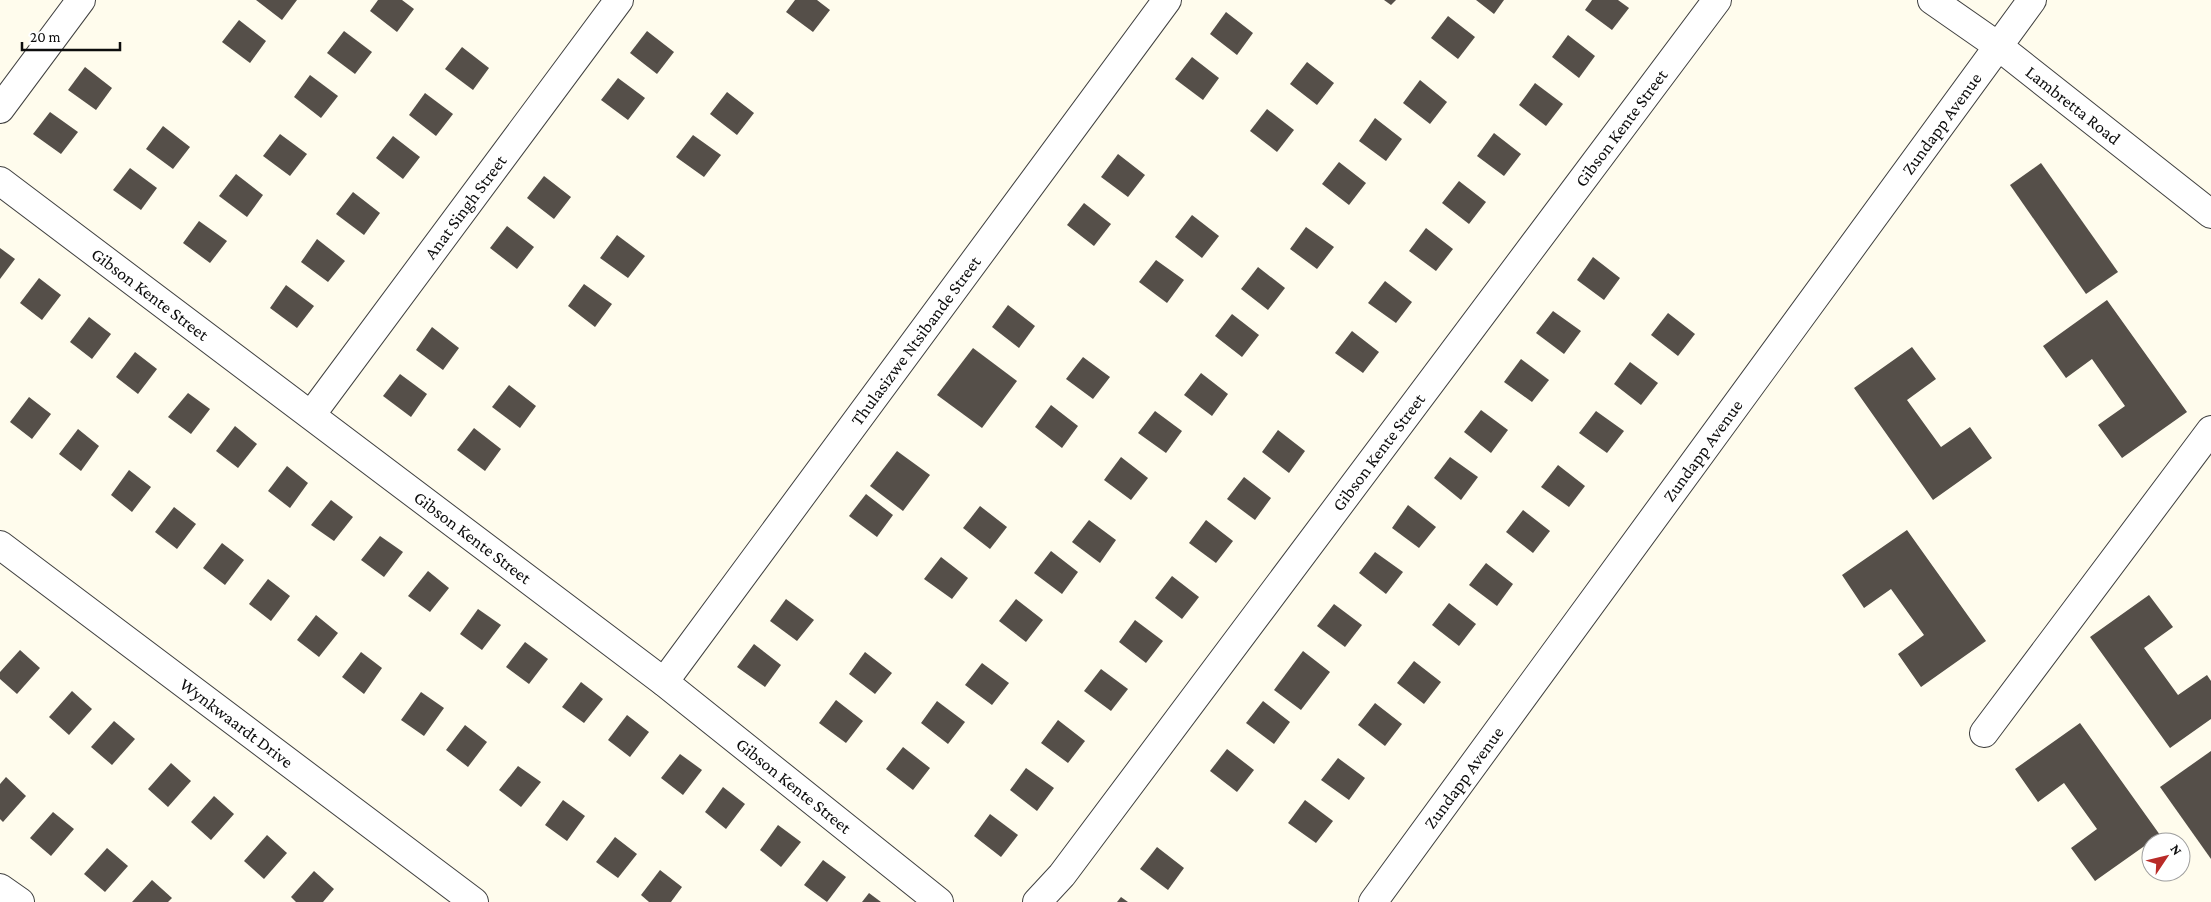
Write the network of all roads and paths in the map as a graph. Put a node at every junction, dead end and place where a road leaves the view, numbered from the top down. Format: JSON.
{"nodes":[{"id":1,"x":81,"y":0,"type":"edge"},
{"id":2,"x":618,"y":0,"type":"edge"},
{"id":3,"x":1168,"y":0,"type":"edge"},
{"id":4,"x":1716,"y":0,"type":"edge"},
{"id":5,"x":1932,"y":0,"type":"edge"},
{"id":6,"x":2032,"y":0,"type":"edge"},
{"id":7,"x":1998,"y":46,"type":"junction"},
{"id":8,"x":0,"y":109,"type":"edge"},
{"id":9,"x":0,"y":181,"type":"edge"},
{"id":10,"x":2211,"y":214,"type":"edge"},
{"id":11,"x":311,"y":415,"type":"junction"},
{"id":12,"x":2211,"y":430,"type":"edge"},
{"id":13,"x":0,"y":545,"type":"edge"},
{"id":14,"x":664,"y":682,"type":"junction"},
{"id":15,"x":1984,"y":733,"type":"dead end"},
{"id":16,"x":0,"y":888,"type":"edge"},
{"id":17,"x":20,"y":902,"type":"edge"},
{"id":18,"x":474,"y":902,"type":"edge"},
{"id":19,"x":939,"y":902,"type":"edge"},
{"id":20,"x":1037,"y":902,"type":"edge"},
{"id":21,"x":1372,"y":902,"type":"edge"}],
"edges":[{"from":1,"to":8,"type":"street"},
{"from":2,"to":11,"type":"street","name":"Anat Singh Street"},
{"from":3,"to":14,"type":"street","name":"Thulasizwe Ntsibande Street"},
{"from":4,"to":20,"type":"street","name":"Gibson Kente Street"},
{"from":5,"to":7,"type":"street","name":"Lambretta Road"},
{"from":6,"to":7,"type":"street","name":"Zundapp Avenue"},
{"from":7,"to":10,"type":"street","name":"Lambretta Road"},
{"from":7,"to":21,"type":"street","name":"Zundapp Avenue"},
{"from":9,"to":11,"type":"street","name":"Gibson Kente Street"},
{"from":11,"to":14,"type":"street","name":"Gibson Kente Street"},
{"from":12,"to":15,"type":"street"},
{"from":13,"to":18,"type":"street","name":"Wynkwaardt Drive"},
{"from":14,"to":19,"type":"street","name":"Gibson Kente Street"},
{"from":16,"to":17,"type":"street"}]}
